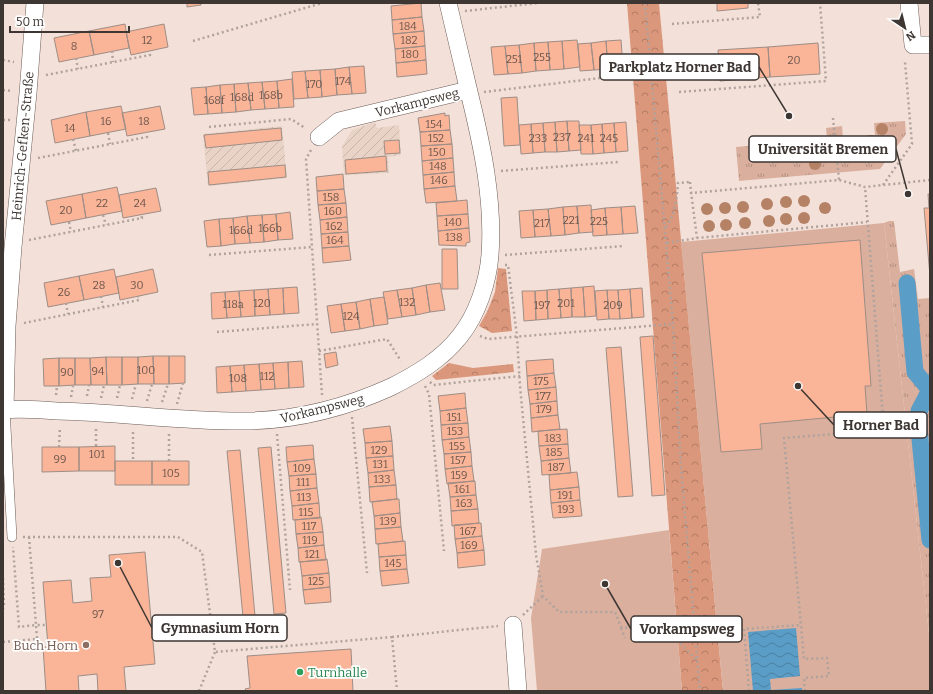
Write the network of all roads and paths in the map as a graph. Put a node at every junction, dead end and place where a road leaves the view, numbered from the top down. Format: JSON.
{"nodes":[{"id":1,"x":35,"y":3,"type":"edge"},
{"id":2,"x":322,"y":3,"type":"edge"},
{"id":3,"x":538,"y":3,"type":"edge"},
{"id":4,"x":645,"y":3,"type":"edge"},
{"id":5,"x":758,"y":3,"type":"edge"},
{"id":6,"x":820,"y":3,"type":"edge"},
{"id":7,"x":824,"y":3,"type":"edge"},
{"id":8,"x":909,"y":3,"type":"edge"},
{"id":9,"x":449,"y":8,"type":"edge"},
{"id":10,"x":672,"y":24,"type":"dead end"},
{"id":11,"x":193,"y":41,"type":"dead end"},
{"id":12,"x":922,"y":45,"type":"edge"},
{"id":13,"x":112,"y":51,"type":"dead end"},
{"id":14,"x":149,"y":51,"type":"dead end"},
{"id":15,"x":76,"y":58,"type":"dead end"},
{"id":16,"x":114,"y":62,"type":"junction"},
{"id":17,"x":78,"y":68,"type":"junction"},
{"id":18,"x":29,"y":75,"type":"junction"},
{"id":19,"x":617,"y":76,"type":"dead end"},
{"id":20,"x":469,"y":92,"type":"junction"},
{"id":21,"x":679,"y":92,"type":"dead end"},
{"id":22,"x":833,"y":118,"type":"dead end"},
{"id":23,"x":209,"y":127,"type":"dead end"},
{"id":24,"x":146,"y":132,"type":"dead end"},
{"id":25,"x":108,"y":133,"type":"dead end"},
{"id":26,"x":319,"y":137,"type":"junction"},
{"id":27,"x":73,"y":139,"type":"dead end"},
{"id":28,"x":110,"y":144,"type":"junction"},
{"id":29,"x":76,"y":151,"type":"junction"},
{"id":30,"x":21,"y":160,"type":"junction"},
{"id":31,"x":618,"y":162,"type":"dead end"},
{"id":32,"x":486,"y":173,"type":"junction"},
{"id":33,"x":839,"y":180,"type":"junction"},
{"id":34,"x":930,"y":180,"type":"edge"},
{"id":35,"x":883,"y":185,"type":"junction"},
{"id":36,"x":865,"y":187,"type":"junction"},
{"id":37,"x":691,"y":193,"type":"junction"},
{"id":38,"x":103,"y":215,"type":"dead end"},
{"id":39,"x":141,"y":215,"type":"dead end"},
{"id":40,"x":69,"y":222,"type":"dead end"},
{"id":41,"x":867,"y":222,"type":"junction"},
{"id":42,"x":106,"y":225,"type":"junction"},
{"id":43,"x":665,"y":228,"type":"junction"},
{"id":44,"x":71,"y":232,"type":"junction"},
{"id":45,"x":697,"y":238,"type":"junction"},
{"id":46,"x":13,"y":243,"type":"junction"},
{"id":47,"x":667,"y":243,"type":"junction"},
{"id":48,"x":624,"y":246,"type":"dead end"},
{"id":49,"x":312,"y":247,"type":"junction"},
{"id":50,"x":209,"y":255,"type":"dead end"},
{"id":51,"x":490,"y":260,"type":"junction"},
{"id":52,"x":101,"y":296,"type":"dead end"},
{"id":53,"x":138,"y":296,"type":"dead end"},
{"id":54,"x":66,"y":303,"type":"dead end"},
{"id":55,"x":103,"y":307,"type":"junction"},
{"id":56,"x":68,"y":314,"type":"junction"},
{"id":57,"x":317,"y":324,"type":"junction"},
{"id":58,"x":673,"y":324,"type":"junction"},
{"id":59,"x":7,"y":326,"type":"junction"},
{"id":60,"x":465,"y":329,"type":"junction"},
{"id":61,"x":217,"y":332,"type":"dead end"},
{"id":62,"x":517,"y":336,"type":"junction"},
{"id":63,"x":319,"y":351,"type":"junction"},
{"id":64,"x":401,"y":361,"type":"dead end"},
{"id":65,"x":420,"y":371,"type":"junction"},
{"id":66,"x":326,"y":376,"type":"dead end"},
{"id":67,"x":520,"y":376,"type":"junction"},
{"id":68,"x":321,"y":377,"type":"junction"},
{"id":69,"x":183,"y":383,"type":"dead end"},
{"id":70,"x":348,"y":404,"type":"junction"},
{"id":71,"x":4,"y":409,"type":"edge"},
{"id":72,"x":323,"y":410,"type":"junction"},
{"id":73,"x":133,"y":415,"type":"junction"},
{"id":74,"x":171,"y":418,"type":"junction"},
{"id":75,"x":275,"y":419,"type":"junction"},
{"id":76,"x":133,"y":461,"type":"dead end"},
{"id":77,"x":169,"y":461,"type":"dead end"},
{"id":78,"x":12,"y":537,"type":"junction"},
{"id":79,"x":30,"y":537,"type":"junction"},
{"id":80,"x":444,"y":551,"type":"dead end"},
{"id":81,"x":367,"y":573,"type":"dead end"},
{"id":82,"x":3,"y":578,"type":"edge"},
{"id":83,"x":290,"y":590,"type":"dead end"},
{"id":84,"x":543,"y":596,"type":"junction"},
{"id":85,"x":3,"y":609,"type":"edge"},
{"id":86,"x":46,"y":624,"type":"dead end"},
{"id":87,"x":36,"y":625,"type":"junction"},
{"id":88,"x":513,"y":625,"type":"junction"},
{"id":89,"x":801,"y":625,"type":"junction"},
{"id":90,"x":621,"y":627,"type":"junction"},
{"id":91,"x":392,"y":637,"type":"junction"},
{"id":92,"x":625,"y":638,"type":"dead end"},
{"id":93,"x":3,"y":642,"type":"edge"},
{"id":94,"x":215,"y":652,"type":"junction"},
{"id":95,"x":698,"y":661,"type":"junction"},
{"id":96,"x":200,"y":691,"type":"edge"},
{"id":97,"x":397,"y":691,"type":"edge"},
{"id":98,"x":518,"y":691,"type":"edge"},
{"id":99,"x":700,"y":691,"type":"edge"},
{"id":100,"x":749,"y":691,"type":"edge"},
{"id":101,"x":805,"y":691,"type":"edge"}],
"edges":[{"from":1,"to":18,"type":"street","name":"Heinrich-Gefken-Straße"},
{"from":2,"to":11,"type":"path"},
{"from":3,"to":9,"type":"path"},
{"from":4,"to":43,"type":"path"},
{"from":5,"to":10,"type":"path"},
{"from":6,"to":7,"type":"path"},
{"from":6,"to":21,"type":"path"},
{"from":8,"to":12,"type":"street"},
{"from":9,"to":20,"type":"street","name":"Vorkampsweg"},
{"from":12,"to":35,"type":"path"},
{"from":13,"to":16,"type":"path"},
{"from":14,"to":16,"type":"path"},
{"from":15,"to":17,"type":"path"},
{"from":16,"to":17,"type":"path"},
{"from":17,"to":18,"type":"path"},
{"from":18,"to":30,"type":"street","name":"Heinrich-Gefken-Straße"},
{"from":19,"to":20,"type":"path"},
{"from":20,"to":26,"type":"street","name":"Vorkampsweg"},
{"from":20,"to":32,"type":"street","name":"Vorkampsweg"},
{"from":22,"to":33,"type":"path"},
{"from":23,"to":26,"type":"path"},
{"from":24,"to":28,"type":"path"},
{"from":25,"to":28,"type":"path"},
{"from":26,"to":49,"type":"path"},
{"from":27,"to":29,"type":"path"},
{"from":28,"to":29,"type":"path"},
{"from":29,"to":30,"type":"path"},
{"from":30,"to":46,"type":"street","name":"Heinrich-Gefken-Straße"},
{"from":31,"to":32,"type":"path"},
{"from":32,"to":51,"type":"street","name":"Vorkampsweg"},
{"from":33,"to":36,"type":"path"},
{"from":33,"to":37,"type":"path"},
{"from":34,"to":35,"type":"path"},
{"from":35,"to":36,"type":"path"},
{"from":36,"to":41,"type":"path"},
{"from":37,"to":43,"type":"path"},
{"from":37,"to":45,"type":"path"},
{"from":38,"to":42,"type":"path"},
{"from":39,"to":42,"type":"path"},
{"from":40,"to":44,"type":"path"},
{"from":41,"to":45,"type":"path"},
{"from":41,"to":89,"type":"path"},
{"from":42,"to":44,"type":"path"},
{"from":43,"to":47,"type":"path"},
{"from":44,"to":46,"type":"path"},
{"from":45,"to":47,"type":"path"},
{"from":46,"to":59,"type":"street","name":"Heinrich-Gefken-Straße"},
{"from":47,"to":58,"type":"path"},
{"from":48,"to":51,"type":"path"},
{"from":49,"to":50,"type":"path"},
{"from":49,"to":57,"type":"path"},
{"from":51,"to":60,"type":"street","name":"Vorkampsweg"},
{"from":51,"to":62,"type":"path"},
{"from":52,"to":55,"type":"path"},
{"from":53,"to":55,"type":"path"},
{"from":54,"to":56,"type":"path"},
{"from":55,"to":56,"type":"path"},
{"from":56,"to":59,"type":"path"},
{"from":57,"to":61,"type":"path"},
{"from":57,"to":63,"type":"path"},
{"from":58,"to":62,"type":"path"},
{"from":58,"to":95,"type":"path"},
{"from":59,"to":71,"type":"street","name":"Heinrich-Gefken-Straße"},
{"from":60,"to":62,"type":"path"},
{"from":60,"to":65,"type":"street","name":"Vorkampsweg"},
{"from":62,"to":67,"type":"path"},
{"from":63,"to":64,"type":"path"},
{"from":63,"to":68,"type":"path"},
{"from":65,"to":67,"type":"path"},
{"from":65,"to":70,"type":"street","name":"Vorkampsweg"},
{"from":65,"to":80,"type":"path"},
{"from":66,"to":68,"type":"path"},
{"from":67,"to":84,"type":"path"},
{"from":68,"to":72,"type":"path"},
{"from":69,"to":74,"type":"path"},
{"from":70,"to":72,"type":"street","name":"Vorkampsweg"},
{"from":70,"to":81,"type":"path"},
{"from":71,"to":73,"type":"street","name":"Vorkampsweg"},
{"from":71,"to":78,"type":"lane"},
{"from":72,"to":75,"type":"street","name":"Vorkampsweg"},
{"from":73,"to":74,"type":"street","name":"Vorkampsweg"},
{"from":73,"to":76,"type":"path"},
{"from":74,"to":75,"type":"street","name":"Vorkampsweg"},
{"from":74,"to":77,"type":"path"},
{"from":75,"to":83,"type":"path"},
{"from":78,"to":79,"type":"path"},
{"from":78,"to":87,"type":"path"},
{"from":79,"to":87,"type":"path"},
{"from":79,"to":94,"type":"path"},
{"from":82,"to":85,"type":"path"},
{"from":84,"to":88,"type":"path"},
{"from":84,"to":90,"type":"path"},
{"from":86,"to":87,"type":"path"},
{"from":87,"to":93,"type":"path"},
{"from":88,"to":91,"type":"path"},
{"from":88,"to":98,"type":"street"},
{"from":89,"to":100,"type":"path"},
{"from":89,"to":101,"type":"path"},
{"from":90,"to":92,"type":"path"},
{"from":90,"to":95,"type":"path"},
{"from":91,"to":94,"type":"path"},
{"from":91,"to":97,"type":"path"},
{"from":94,"to":96,"type":"path"},
{"from":95,"to":99,"type":"path"}]}
